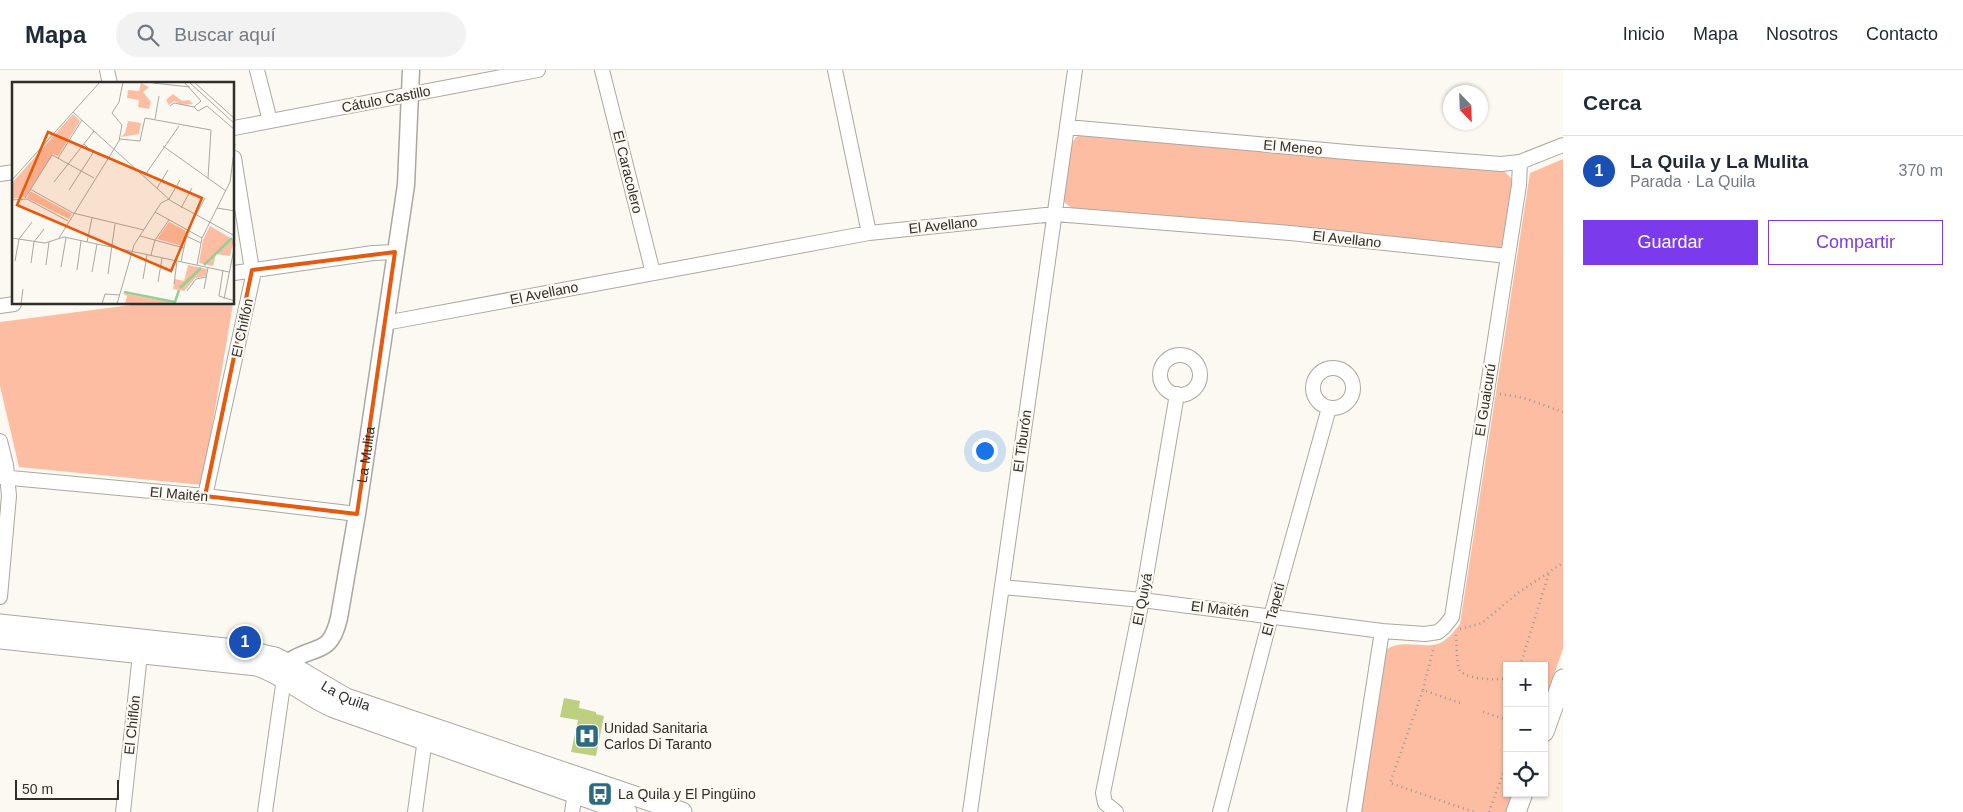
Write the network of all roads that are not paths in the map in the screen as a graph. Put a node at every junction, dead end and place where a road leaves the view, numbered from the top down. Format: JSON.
{"nodes":[{"id":1,"x":257,"y":70,"type":"edge"},
{"id":2,"x":411,"y":70,"type":"edge"},
{"id":3,"x":538,"y":70,"type":"edge"},
{"id":4,"x":602,"y":70,"type":"edge"},
{"id":5,"x":835,"y":70,"type":"edge"},
{"id":6,"x":1075,"y":70,"type":"edge"},
{"id":7,"x":411,"y":94,"type":"junction"},
{"id":8,"x":270,"y":121,"type":"junction"},
{"id":9,"x":1067,"y":127,"type":"junction"},
{"id":10,"x":235,"y":128,"type":"edge"},
{"id":11,"x":1563,"y":145,"type":"edge"},
{"id":12,"x":1520,"y":162,"type":"junction"},
{"id":13,"x":235,"y":164,"type":"edge"},
{"id":14,"x":1055,"y":214,"type":"junction"},
{"id":15,"x":869,"y":233,"type":"junction"},
{"id":16,"x":395,"y":252,"type":"junction"},
{"id":17,"x":1508,"y":256,"type":"junction"},
{"id":18,"x":252,"y":270,"type":"junction"},
{"id":19,"x":235,"y":273,"type":"edge"},
{"id":20,"x":653,"y":273,"type":"junction"},
{"id":21,"x":385,"y":324,"type":"junction"},
{"id":22,"x":1177,"y":394,"type":"dead end"},
{"id":23,"x":1329,"y":408,"type":"dead end"},
{"id":24,"x":0,"y":441,"type":"edge"},
{"id":25,"x":4,"y":478,"type":"edge"},
{"id":26,"x":205,"y":496,"type":"junction"},
{"id":27,"x":357,"y":514,"type":"junction"},
{"id":28,"x":1002,"y":587,"type":"junction"},
{"id":29,"x":0,"y":597,"type":"edge"},
{"id":30,"x":1142,"y":600,"type":"junction"},
{"id":31,"x":1271,"y":616,"type":"junction"},
{"id":32,"x":0,"y":624,"type":"edge"},
{"id":33,"x":1382,"y":631,"type":"junction"},
{"id":34,"x":1438,"y":632,"type":"joint"},
{"id":35,"x":0,"y":639,"type":"edge"},
{"id":36,"x":140,"y":646,"type":"junction"},
{"id":37,"x":286,"y":671,"type":"junction"},
{"id":38,"x":1563,"y":679,"type":"edge"},
{"id":39,"x":1548,"y":721,"type":"edge"},
{"id":40,"x":426,"y":733,"type":"junction"},
{"id":41,"x":577,"y":775,"type":"junction"},
{"id":42,"x":1522,"y":797,"type":"edge"},
{"id":43,"x":574,"y":803,"type":"edge"},
{"id":44,"x":1110,"y":807,"type":"edge"},
{"id":45,"x":123,"y":812,"type":"edge"},
{"id":46,"x":265,"y":812,"type":"edge"},
{"id":47,"x":415,"y":812,"type":"edge"},
{"id":48,"x":627,"y":812,"type":"edge"},
{"id":49,"x":682,"y":812,"type":"edge"},
{"id":50,"x":970,"y":812,"type":"edge"},
{"id":51,"x":1220,"y":812,"type":"edge"},
{"id":52,"x":1354,"y":812,"type":"edge"},
{"id":53,"x":1516,"y":812,"type":"edge"}],
"edges":[{"from":1,"to":8,"type":"street"},
{"from":2,"to":7,"type":"street","name":"La Mulita"},
{"from":3,"to":7,"type":"street","name":"Cátulo Castillo"},
{"from":4,"to":20,"type":"street","name":"El Caracolero"},
{"from":5,"to":15,"type":"street"},
{"from":6,"to":9,"type":"street","name":"El Tiburón"},
{"from":7,"to":8,"type":"street","name":"Cátulo Castillo"},
{"from":7,"to":16,"type":"street","name":"La Mulita"},
{"from":8,"to":10,"type":"street","name":"Cátulo Castillo"},
{"from":9,"to":12,"type":"street","name":"El Meneo"},
{"from":9,"to":14,"type":"street","name":"El Tiburón"},
{"from":11,"to":12,"type":"street","name":"El Meneo"},
{"from":12,"to":17,"type":"street","name":"El Guaicurú"},
{"from":13,"to":18,"type":"street","name":"El Chiflón"},
{"from":14,"to":15,"type":"street","name":"El Avellano"},
{"from":14,"to":17,"type":"street","name":"El Avellano"},
{"from":14,"to":28,"type":"street","name":"El Tiburón"},
{"from":15,"to":20,"type":"street","name":"El Avellano"},
{"from":16,"to":18,"type":"street"},
{"from":16,"to":21,"type":"street","name":"La Mulita"},
{"from":17,"to":34,"type":"street","name":"El Guaicurú"},
{"from":18,"to":19,"type":"street"},
{"from":18,"to":26,"type":"street","name":"El Chiflón"},
{"from":20,"to":21,"type":"street","name":"El Avellano"},
{"from":21,"to":27,"type":"street","name":"La Mulita"},
{"from":22,"to":30,"type":"street","name":"El Quiyá"},
{"from":23,"to":31,"type":"street","name":"El Tapetí"},
{"from":24,"to":25,"type":"street"},
{"from":25,"to":26,"type":"street","name":"El Maitén"},
{"from":25,"to":29,"type":"street"},
{"from":26,"to":27,"type":"street","name":"El Maitén"},
{"from":27,"to":37,"type":"street","name":"La Mulita"},
{"from":28,"to":30,"type":"street","name":"El Maitén"},
{"from":28,"to":50,"type":"street","name":"El Tiburón"},
{"from":30,"to":31,"type":"street","name":"El Maitén"},
{"from":30,"to":44,"type":"street","name":"El Quiyá"},
{"from":31,"to":33,"type":"street","name":"El Maitén"},
{"from":31,"to":51,"type":"street","name":"El Tapetí"},
{"from":32,"to":36,"type":"main road","name":"La Quila"},
{"from":33,"to":34,"type":"street","name":"El Maitén"},
{"from":33,"to":52,"type":"street"},
{"from":35,"to":36,"type":"main road","name":"La Quila"},
{"from":36,"to":37,"type":"main road","name":"La Quila"},
{"from":36,"to":45,"type":"street","name":"El Chiflón"},
{"from":37,"to":40,"type":"main road","name":"La Quila"},
{"from":37,"to":46,"type":"street"},
{"from":38,"to":39,"type":"main road"},
{"from":40,"to":41,"type":"main road","name":"La Quila"},
{"from":40,"to":43,"type":"main road","name":"La Quila"},
{"from":40,"to":47,"type":"street"},
{"from":41,"to":43,"type":"main road"},
{"from":41,"to":49,"type":"main road","name":"La Quila"},
{"from":42,"to":53,"type":"main road"},
{"from":43,"to":48,"type":"main road","name":"La Quila"}]}
